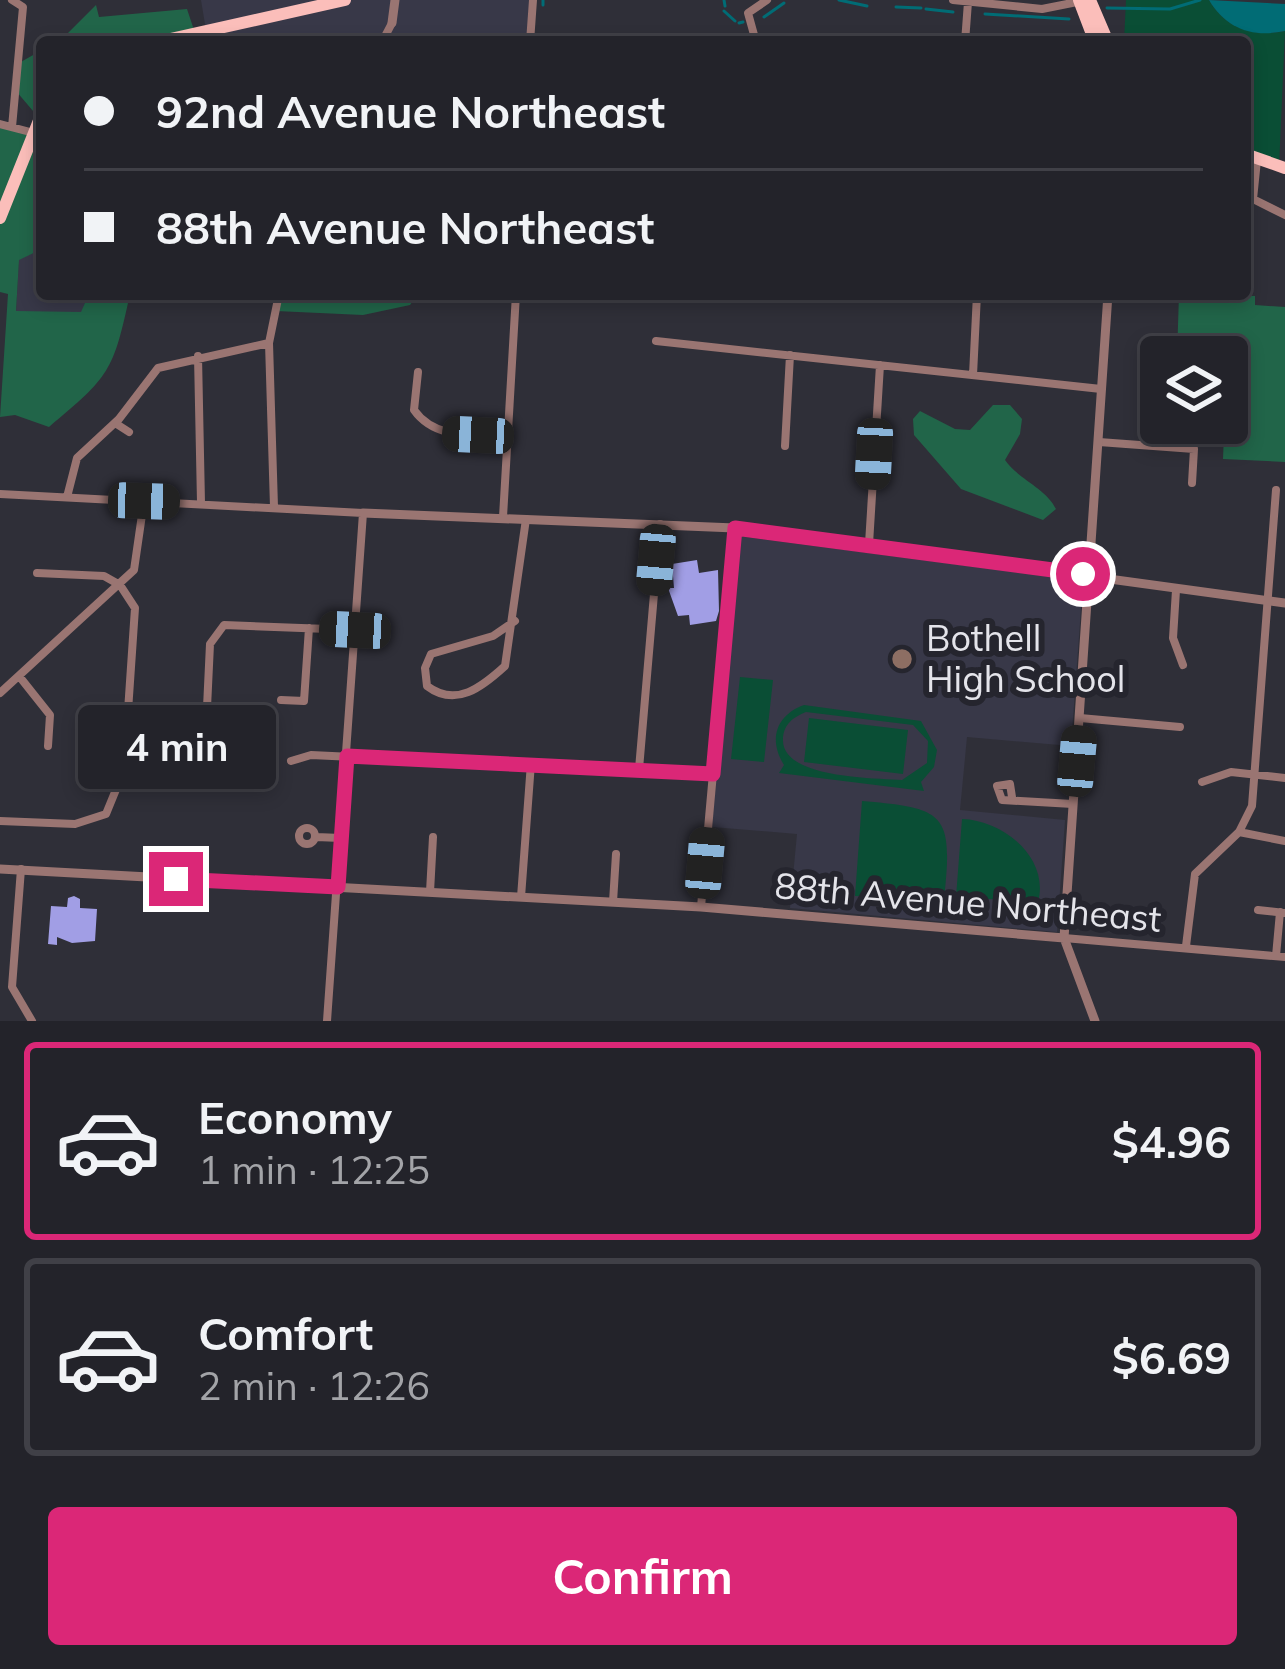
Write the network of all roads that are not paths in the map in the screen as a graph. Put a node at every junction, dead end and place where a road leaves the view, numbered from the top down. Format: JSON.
{"nodes":[{"id":1,"x":12,"y":0,"type":"edge"},
{"id":2,"x":345,"y":0,"type":"edge"},
{"id":3,"x":394,"y":0,"type":"edge"},
{"id":4,"x":533,"y":0,"type":"edge"},
{"id":5,"x":767,"y":0,"type":"edge"},
{"id":6,"x":953,"y":0,"type":"edge"},
{"id":7,"x":1083,"y":0,"type":"edge"},
{"id":8,"x":968,"y":1,"type":"edge"},
{"id":9,"x":392,"y":23,"type":"joint"},
{"id":10,"x":184,"y":36,"type":"edge"},
{"id":11,"x":385,"y":36,"type":"edge"},
{"id":12,"x":530,"y":36,"type":"edge"},
{"id":13,"x":754,"y":36,"type":"edge"},
{"id":14,"x":965,"y":36,"type":"edge"},
{"id":15,"x":1093,"y":36,"type":"edge"},
{"id":16,"x":1104,"y":36,"type":"edge"},
{"id":17,"x":0,"y":124,"type":"edge"},
{"id":18,"x":12,"y":127,"type":"junction"},
{"id":19,"x":36,"y":128,"type":"edge"},
{"id":20,"x":34,"y":133,"type":"junction"},
{"id":21,"x":1251,"y":158,"type":"edge"},
{"id":22,"x":1285,"y":168,"type":"edge"},
{"id":23,"x":1251,"y":178,"type":"edge"},
{"id":24,"x":1285,"y":215,"type":"edge"},
{"id":25,"x":0,"y":218,"type":"edge"},
{"id":26,"x":278,"y":300,"type":"edge"},
{"id":27,"x":516,"y":300,"type":"edge"},
{"id":28,"x":977,"y":300,"type":"edge"},
{"id":29,"x":1108,"y":300,"type":"edge"},
{"id":30,"x":656,"y":341,"type":"dead end"},
{"id":31,"x":269,"y":343,"type":"junction"},
{"id":32,"x":790,"y":355,"type":"junction"},
{"id":33,"x":198,"y":356,"type":"junction"},
{"id":34,"x":880,"y":365,"type":"junction"},
{"id":35,"x":418,"y":371,"type":"dead end"},
{"id":36,"x":973,"y":375,"type":"junction"},
{"id":37,"x":1101,"y":389,"type":"junction"},
{"id":38,"x":115,"y":423,"type":"junction"},
{"id":39,"x":129,"y":432,"type":"dead end"},
{"id":40,"x":508,"y":437,"type":"junction"},
{"id":41,"x":1099,"y":442,"type":"junction"},
{"id":42,"x":785,"y":446,"type":"dead end"},
{"id":43,"x":1192,"y":483,"type":"dead end"},
{"id":44,"x":1276,"y":490,"type":"dead end"},
{"id":45,"x":0,"y":494,"type":"edge"},
{"id":46,"x":67,"y":496,"type":"junction"},
{"id":47,"x":144,"y":501,"type":"junction"},
{"id":48,"x":201,"y":503,"type":"junction"},
{"id":49,"x":274,"y":507,"type":"junction"},
{"id":50,"x":363,"y":513,"type":"junction"},
{"id":51,"x":503,"y":517,"type":"junction"},
{"id":52,"x":526,"y":517,"type":"junction"},
{"id":53,"x":659,"y":524,"type":"junction"},
{"id":54,"x":735,"y":528,"type":"junction"},
{"id":55,"x":869,"y":544,"type":"junction"},
{"id":56,"x":37,"y":573,"type":"dead end"},
{"id":57,"x":1090,"y":575,"type":"junction"},
{"id":58,"x":120,"y":585,"type":"junction"},
{"id":59,"x":1176,"y":590,"type":"junction"},
{"id":60,"x":1269,"y":601,"type":"junction"},
{"id":61,"x":1285,"y":603,"type":"edge"},
{"id":62,"x":515,"y":621,"type":"junction"},
{"id":63,"x":309,"y":628,"type":"junction"},
{"id":64,"x":355,"y":630,"type":"junction"},
{"id":65,"x":1183,"y":665,"type":"dead end"},
{"id":66,"x":19,"y":676,"type":"junction"},
{"id":67,"x":0,"y":693,"type":"edge"},
{"id":68,"x":280,"y":700,"type":"dead end"},
{"id":69,"x":1080,"y":718,"type":"junction"},
{"id":70,"x":1180,"y":727,"type":"dead end"},
{"id":71,"x":48,"y":746,"type":"dead end"},
{"id":72,"x":205,"y":750,"type":"dead end"},
{"id":73,"x":347,"y":756,"type":"junction"},
{"id":74,"x":292,"y":760,"type":"dead end"},
{"id":75,"x":531,"y":764,"type":"junction"},
{"id":76,"x":639,"y":769,"type":"junction"},
{"id":77,"x":713,"y":774,"type":"junction"},
{"id":78,"x":1257,"y":774,"type":"junction"},
{"id":79,"x":1285,"y":778,"type":"edge"},
{"id":80,"x":1202,"y":782,"type":"dead end"},
{"id":81,"x":1012,"y":797,"type":"dead end"},
{"id":82,"x":1073,"y":804,"type":"junction"},
{"id":83,"x":0,"y":821,"type":"edge"},
{"id":84,"x":1238,"y":832,"type":"junction"},
{"id":85,"x":316,"y":837,"type":"dead end"},
{"id":86,"x":433,"y":837,"type":"dead end"},
{"id":87,"x":341,"y":838,"type":"junction"},
{"id":88,"x":1285,"y":841,"type":"edge"},
{"id":89,"x":616,"y":854,"type":"dead end"},
{"id":90,"x":0,"y":868,"type":"edge"},
{"id":91,"x":21,"y":869,"type":"junction"},
{"id":92,"x":338,"y":887,"type":"junction"},
{"id":93,"x":430,"y":892,"type":"junction"},
{"id":94,"x":521,"y":897,"type":"junction"},
{"id":95,"x":613,"y":902,"type":"junction"},
{"id":96,"x":701,"y":907,"type":"junction"},
{"id":97,"x":1258,"y":910,"type":"dead end"},
{"id":98,"x":1282,"y":913,"type":"edge"},
{"id":99,"x":1064,"y":938,"type":"junction"},
{"id":100,"x":1186,"y":946,"type":"junction"},
{"id":101,"x":1280,"y":956,"type":"edge"},
{"id":102,"x":32,"y":1021,"type":"edge"},
{"id":103,"x":327,"y":1021,"type":"edge"},
{"id":104,"x":1095,"y":1021,"type":"edge"}],
"edges":[{"from":1,"to":18,"type":"street"},
{"from":2,"to":10,"type":"main road"},
{"from":3,"to":9,"type":"street"},
{"from":4,"to":12,"type":"street"},
{"from":5,"to":13,"type":"street"},
{"from":6,"to":8,"type":"street"},
{"from":7,"to":8,"type":"street"},
{"from":7,"to":15,"type":"main road"},
{"from":7,"to":16,"type":"main road"},
{"from":8,"to":14,"type":"street"},
{"from":9,"to":11,"type":"street"},
{"from":17,"to":18,"type":"street"},
{"from":18,"to":20,"type":"street"},
{"from":19,"to":20,"type":"main road"},
{"from":20,"to":25,"type":"main road"},
{"from":21,"to":22,"type":"main road"},
{"from":23,"to":24,"type":"street"},
{"from":26,"to":31,"type":"street"},
{"from":27,"to":40,"type":"street"},
{"from":28,"to":36,"type":"street"},
{"from":29,"to":37,"type":"street"},
{"from":30,"to":32,"type":"street"},
{"from":31,"to":33,"type":"street"},
{"from":31,"to":49,"type":"street"},
{"from":32,"to":34,"type":"street"},
{"from":32,"to":42,"type":"street"},
{"from":33,"to":38,"type":"street"},
{"from":33,"to":48,"type":"street"},
{"from":34,"to":36,"type":"street"},
{"from":34,"to":55,"type":"street"},
{"from":35,"to":40,"type":"street"},
{"from":36,"to":37,"type":"street"},
{"from":37,"to":41,"type":"street"},
{"from":38,"to":39,"type":"street"},
{"from":38,"to":46,"type":"street"},
{"from":40,"to":51,"type":"street"},
{"from":41,"to":43,"type":"street"},
{"from":41,"to":57,"type":"street"},
{"from":44,"to":60,"type":"street"},
{"from":45,"to":46,"type":"street"},
{"from":46,"to":47,"type":"street"},
{"from":47,"to":48,"type":"street"},
{"from":47,"to":58,"type":"street"},
{"from":48,"to":49,"type":"street"},
{"from":49,"to":50,"type":"street"},
{"from":50,"to":51,"type":"street"},
{"from":50,"to":64,"type":"street"},
{"from":51,"to":52,"type":"street"},
{"from":52,"to":53,"type":"street"},
{"from":52,"to":62,"type":"street"},
{"from":53,"to":54,"type":"street"},
{"from":53,"to":76,"type":"street"},
{"from":54,"to":55,"type":"street"},
{"from":54,"to":77,"type":"street"},
{"from":55,"to":57,"type":"street"},
{"from":56,"to":58,"type":"street"},
{"from":57,"to":59,"type":"street"},
{"from":57,"to":69,"type":"street"},
{"from":58,"to":66,"type":"street"},
{"from":58,"to":83,"type":"street"},
{"from":59,"to":60,"type":"street"},
{"from":59,"to":65,"type":"street"},
{"from":60,"to":61,"type":"street"},
{"from":60,"to":78,"type":"street"},
{"from":62,"to":62,"type":"street"},
{"from":63,"to":64,"type":"street"},
{"from":63,"to":68,"type":"street"},
{"from":63,"to":72,"type":"street"},
{"from":64,"to":73,"type":"street"},
{"from":66,"to":67,"type":"street"},
{"from":66,"to":71,"type":"street"},
{"from":69,"to":70,"type":"street"},
{"from":69,"to":82,"type":"street"},
{"from":73,"to":74,"type":"street"},
{"from":73,"to":75,"type":"street"},
{"from":73,"to":87,"type":"street"},
{"from":75,"to":76,"type":"street"},
{"from":75,"to":94,"type":"street"},
{"from":76,"to":77,"type":"street"},
{"from":77,"to":96,"type":"street"},
{"from":78,"to":79,"type":"street"},
{"from":78,"to":80,"type":"street"},
{"from":78,"to":84,"type":"street"},
{"from":81,"to":82,"type":"street"},
{"from":82,"to":99,"type":"street"},
{"from":84,"to":88,"type":"street"},
{"from":84,"to":100,"type":"street"},
{"from":85,"to":87,"type":"street"},
{"from":86,"to":93,"type":"street"},
{"from":87,"to":92,"type":"street"},
{"from":89,"to":95,"type":"street"},
{"from":90,"to":91,"type":"street","name":"88th Avenue Northeast"},
{"from":91,"to":92,"type":"street","name":"88th Avenue Northeast"},
{"from":91,"to":102,"type":"street"},
{"from":92,"to":93,"type":"street","name":"88th Avenue Northeast"},
{"from":92,"to":103,"type":"street"},
{"from":93,"to":94,"type":"street","name":"88th Avenue Northeast"},
{"from":94,"to":95,"type":"street","name":"88th Avenue Northeast"},
{"from":95,"to":96,"type":"street","name":"88th Avenue Northeast"},
{"from":96,"to":99,"type":"street","name":"88th Avenue Northeast"},
{"from":97,"to":98,"type":"street"},
{"from":98,"to":101,"type":"street"},
{"from":99,"to":100,"type":"street","name":"88th Avenue Northeast"},
{"from":99,"to":104,"type":"street"},
{"from":100,"to":101,"type":"street","name":"88th Avenue Northeast"}]}
